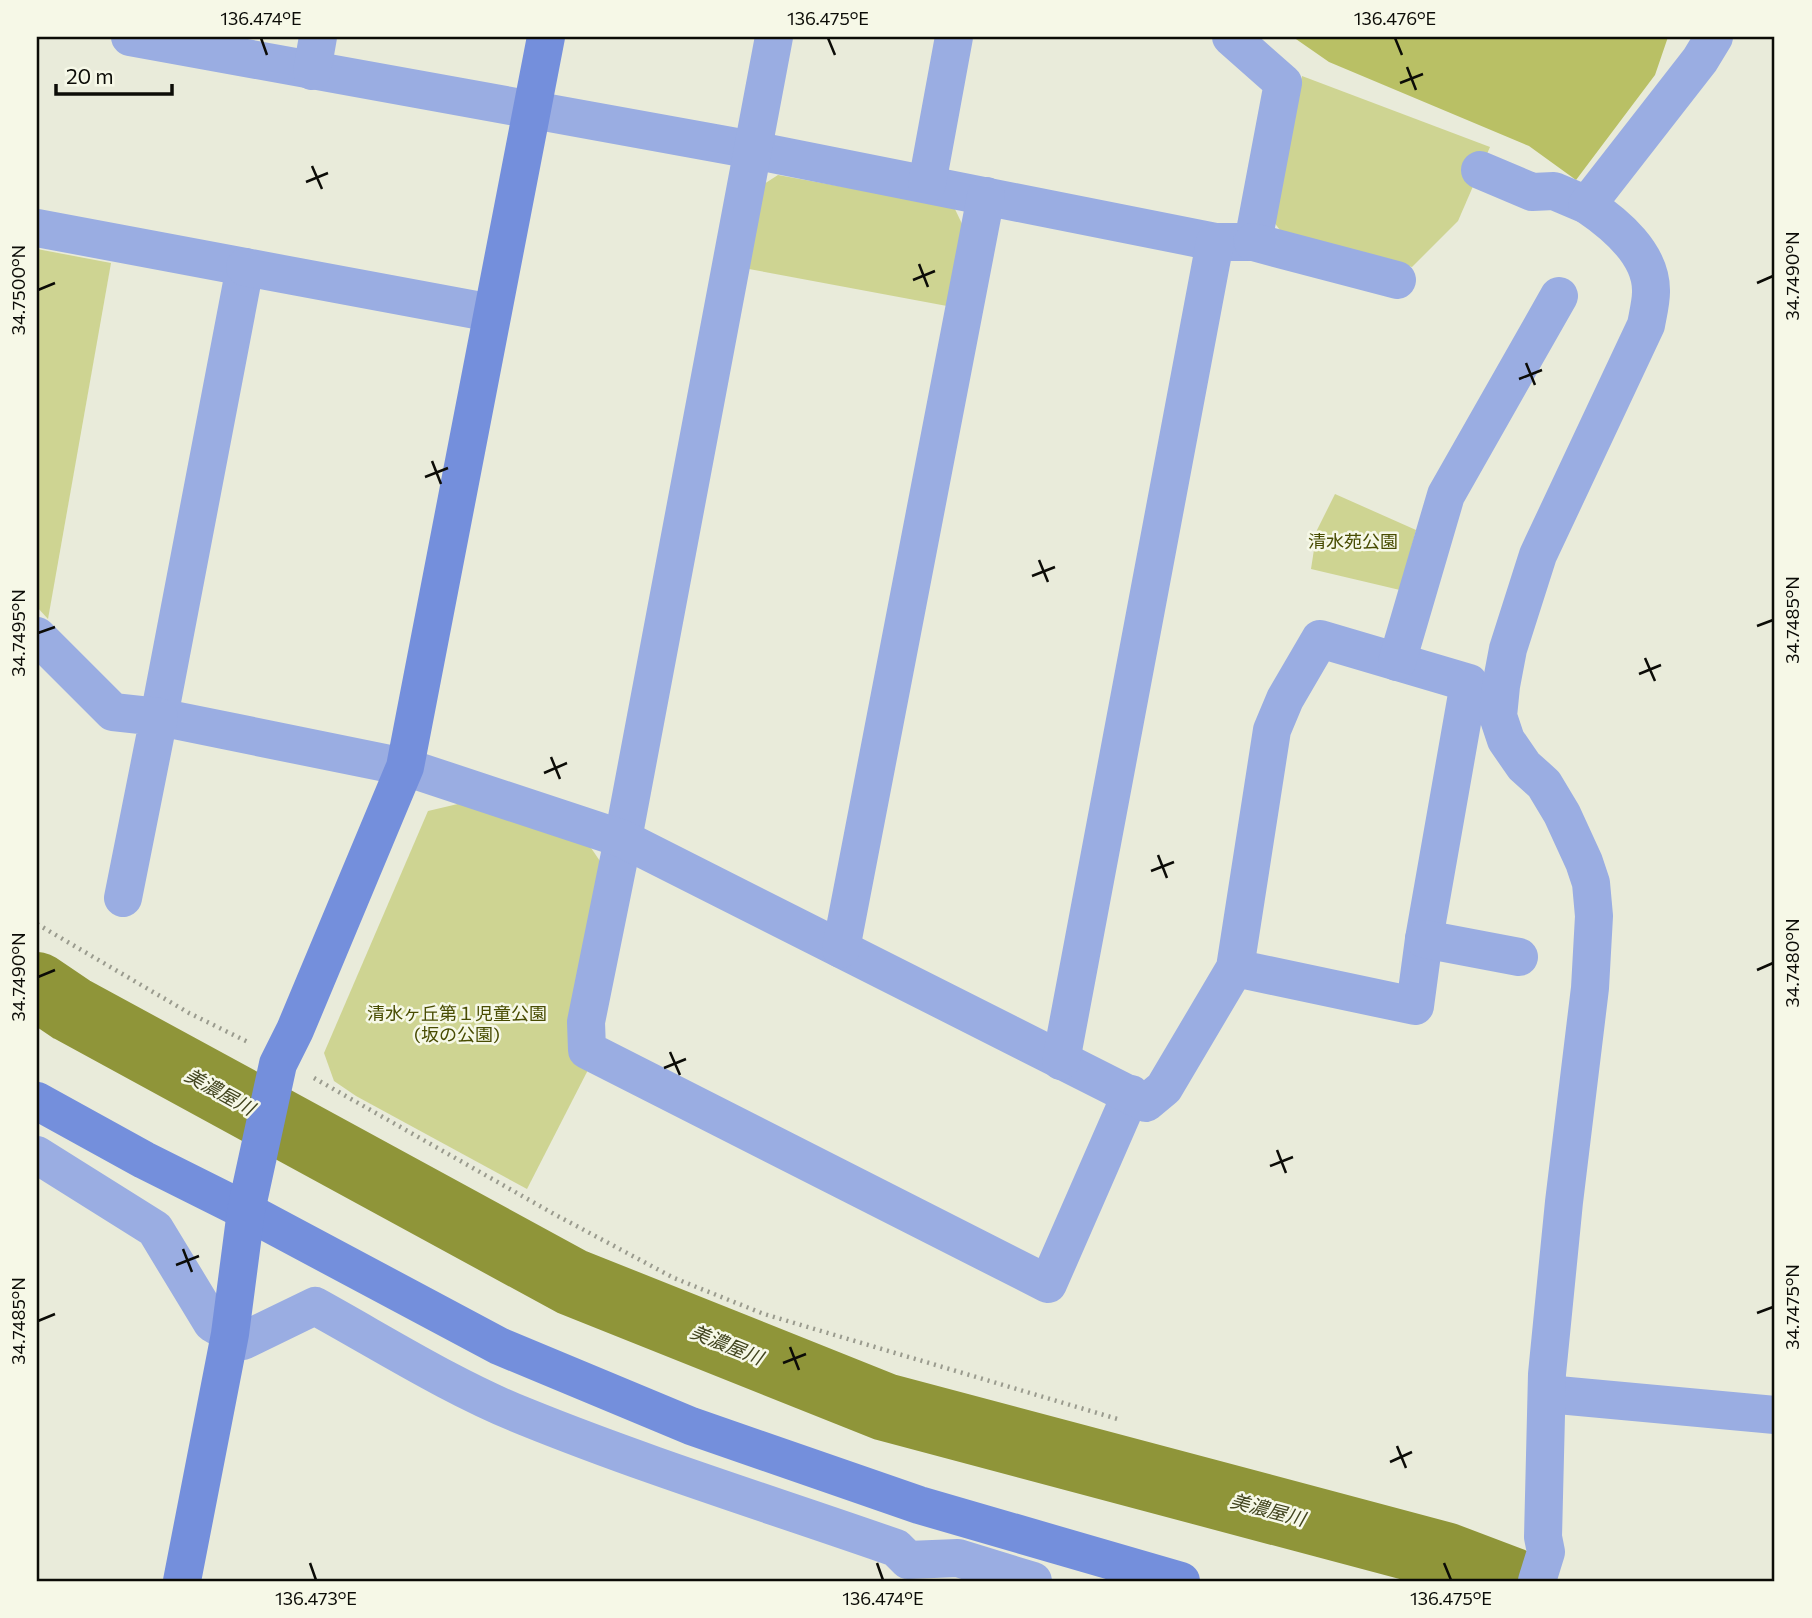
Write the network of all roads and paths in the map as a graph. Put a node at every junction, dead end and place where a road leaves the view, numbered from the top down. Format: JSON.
{"nodes":[{"id":1,"x":130,"y":37,"type":"edge"},
{"id":2,"x":546,"y":37,"type":"edge"},
{"id":3,"x":774,"y":37,"type":"edge"},
{"id":4,"x":954,"y":37,"type":"edge"},
{"id":5,"x":1231,"y":37,"type":"edge"},
{"id":6,"x":1714,"y":37,"type":"edge"},
{"id":7,"x":315,"y":54,"type":"edge"},
{"id":8,"x":532,"y":111,"type":"junction"},
{"id":9,"x":753,"y":150,"type":"junction"},
{"id":10,"x":1480,"y":170,"type":"dead end"},
{"id":11,"x":927,"y":184,"type":"junction"},
{"id":12,"x":986,"y":196,"type":"junction"},
{"id":13,"x":1587,"y":205,"type":"junction"},
{"id":14,"x":37,"y":228,"type":"edge"},
{"id":15,"x":1215,"y":242,"type":"junction"},
{"id":16,"x":1253,"y":242,"type":"junction"},
{"id":17,"x":245,"y":267,"type":"junction"},
{"id":18,"x":1397,"y":280,"type":"dead end"},
{"id":19,"x":1559,"y":296,"type":"dead end"},
{"id":20,"x":492,"y":313,"type":"junction"},
{"id":21,"x":37,"y":636,"type":"edge"},
{"id":22,"x":1397,"y":662,"type":"junction"},
{"id":23,"x":159,"y":717,"type":"junction"},
{"id":24,"x":405,"y":767,"type":"junction"},
{"id":25,"x":623,"y":839,"type":"junction"},
{"id":26,"x":122,"y":898,"type":"dead end"},
{"id":27,"x":37,"y":924,"type":"edge"},
{"id":28,"x":1424,"y":939,"type":"junction"},
{"id":29,"x":841,"y":949,"type":"junction"},
{"id":30,"x":1519,"y":957,"type":"dead end"},
{"id":31,"x":1235,"y":968,"type":"junction"},
{"id":32,"x":279,"y":1061,"type":"junction"},
{"id":33,"x":1061,"y":1061,"type":"junction"},
{"id":34,"x":1131,"y":1094,"type":"junction"},
{"id":35,"x":37,"y":1101,"type":"edge"},
{"id":36,"x":37,"y":1155,"type":"edge"},
{"id":37,"x":246,"y":1210,"type":"junction"},
{"id":38,"x":230,"y":1334,"type":"junction"},
{"id":39,"x":1547,"y":1394,"type":"junction"},
{"id":40,"x":1775,"y":1415,"type":"edge"},
{"id":41,"x":1121,"y":1420,"type":"dead end"},
{"id":42,"x":919,"y":1505,"type":"junction"},
{"id":43,"x":1541,"y":1567,"type":"edge"},
{"id":44,"x":906,"y":1571,"type":"edge"},
{"id":45,"x":182,"y":1581,"type":"edge"},
{"id":46,"x":1033,"y":1581,"type":"edge"},
{"id":47,"x":1181,"y":1581,"type":"edge"}],
"edges":[{"from":1,"to":7,"type":"street"},
{"from":2,"to":8,"type":"street"},
{"from":3,"to":9,"type":"street"},
{"from":4,"to":11,"type":"street"},
{"from":5,"to":16,"type":"street"},
{"from":6,"to":13,"type":"street"},
{"from":7,"to":8,"type":"street"},
{"from":8,"to":9,"type":"street"},
{"from":8,"to":20,"type":"street"},
{"from":9,"to":11,"type":"street"},
{"from":9,"to":25,"type":"street"},
{"from":10,"to":13,"type":"street"},
{"from":11,"to":12,"type":"street"},
{"from":12,"to":15,"type":"street"},
{"from":12,"to":29,"type":"street"},
{"from":13,"to":39,"type":"street"},
{"from":14,"to":17,"type":"street"},
{"from":15,"to":16,"type":"street"},
{"from":15,"to":33,"type":"street"},
{"from":16,"to":18,"type":"street"},
{"from":17,"to":20,"type":"street"},
{"from":17,"to":23,"type":"street"},
{"from":19,"to":22,"type":"street"},
{"from":20,"to":24,"type":"street"},
{"from":21,"to":23,"type":"street"},
{"from":22,"to":28,"type":"street"},
{"from":22,"to":31,"type":"street"},
{"from":23,"to":24,"type":"street"},
{"from":23,"to":26,"type":"street"},
{"from":24,"to":25,"type":"street"},
{"from":24,"to":32,"type":"street"},
{"from":25,"to":29,"type":"street"},
{"from":25,"to":34,"type":"street"},
{"from":27,"to":32,"type":"path"},
{"from":28,"to":30,"type":"street"},
{"from":28,"to":31,"type":"street"},
{"from":29,"to":33,"type":"street"},
{"from":31,"to":34,"type":"street"},
{"from":32,"to":37,"type":"street"},
{"from":32,"to":41,"type":"path"},
{"from":33,"to":34,"type":"street"},
{"from":35,"to":37,"type":"street"},
{"from":36,"to":38,"type":"street"},
{"from":37,"to":38,"type":"street"},
{"from":37,"to":42,"type":"street"},
{"from":38,"to":44,"type":"street"},
{"from":38,"to":45,"type":"street"},
{"from":39,"to":40,"type":"street"},
{"from":39,"to":43,"type":"street"},
{"from":42,"to":44,"type":"street"},
{"from":42,"to":47,"type":"street"},
{"from":44,"to":46,"type":"street"}]}
